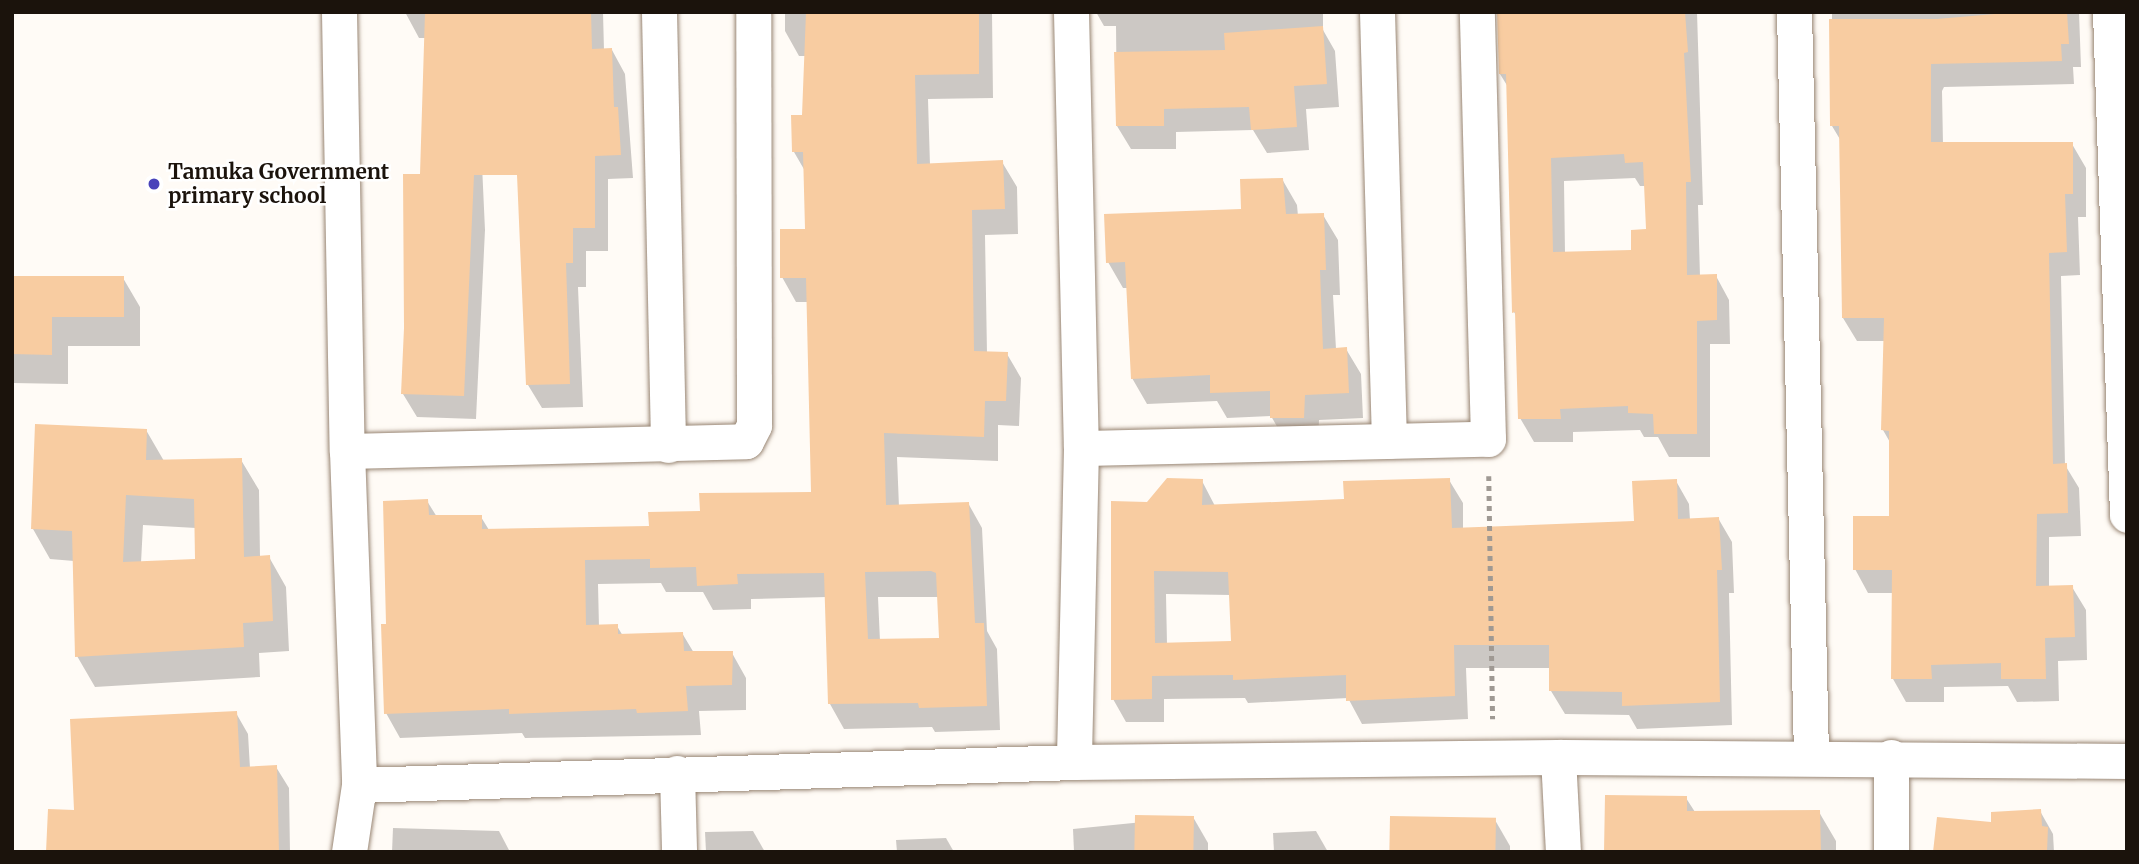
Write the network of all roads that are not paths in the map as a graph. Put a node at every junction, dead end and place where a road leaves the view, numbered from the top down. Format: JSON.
{"nodes":[{"id":1,"x":340,"y":12,"type":"edge"},
{"id":2,"x":659,"y":12,"type":"edge"},
{"id":3,"x":753,"y":12,"type":"edge"},
{"id":4,"x":1071,"y":12,"type":"edge"},
{"id":5,"x":1377,"y":12,"type":"edge"},
{"id":6,"x":1477,"y":12,"type":"edge"},
{"id":7,"x":1794,"y":12,"type":"edge"},
{"id":8,"x":2110,"y":12,"type":"edge"},
{"id":9,"x":1389,"y":441,"type":"junction"},
{"id":10,"x":668,"y":445,"type":"junction"},
{"id":11,"x":1081,"y":448,"type":"junction"},
{"id":12,"x":346,"y":451,"type":"junction"},
{"id":13,"x":2127,"y":515,"type":"edge"},
{"id":14,"x":1558,"y":757,"type":"junction"},
{"id":15,"x":1811,"y":757,"type":"junction"},
{"id":16,"x":1891,"y":757,"type":"junction"},
{"id":17,"x":2127,"y":761,"type":"edge"},
{"id":18,"x":1074,"y":762,"type":"junction"},
{"id":19,"x":677,"y":773,"type":"junction"},
{"id":20,"x":359,"y":785,"type":"junction"},
{"id":21,"x":349,"y":852,"type":"edge"},
{"id":22,"x":679,"y":852,"type":"edge"},
{"id":23,"x":1563,"y":852,"type":"edge"},
{"id":24,"x":1891,"y":852,"type":"edge"}],
"edges":[{"from":1,"to":12,"type":"street"},
{"from":2,"to":10,"type":"street"},
{"from":3,"to":10,"type":"street"},
{"from":4,"to":11,"type":"street"},
{"from":5,"to":9,"type":"street"},
{"from":6,"to":9,"type":"street"},
{"from":7,"to":15,"type":"street"},
{"from":8,"to":13,"type":"street"},
{"from":9,"to":11,"type":"street"},
{"from":10,"to":12,"type":"street"},
{"from":11,"to":18,"type":"street"},
{"from":12,"to":20,"type":"street"},
{"from":14,"to":15,"type":"street"},
{"from":14,"to":18,"type":"street"},
{"from":14,"to":23,"type":"street"},
{"from":15,"to":16,"type":"street"},
{"from":16,"to":17,"type":"street"},
{"from":16,"to":24,"type":"street"},
{"from":18,"to":19,"type":"street"},
{"from":19,"to":20,"type":"street"},
{"from":19,"to":22,"type":"street"},
{"from":20,"to":21,"type":"street"}]}
